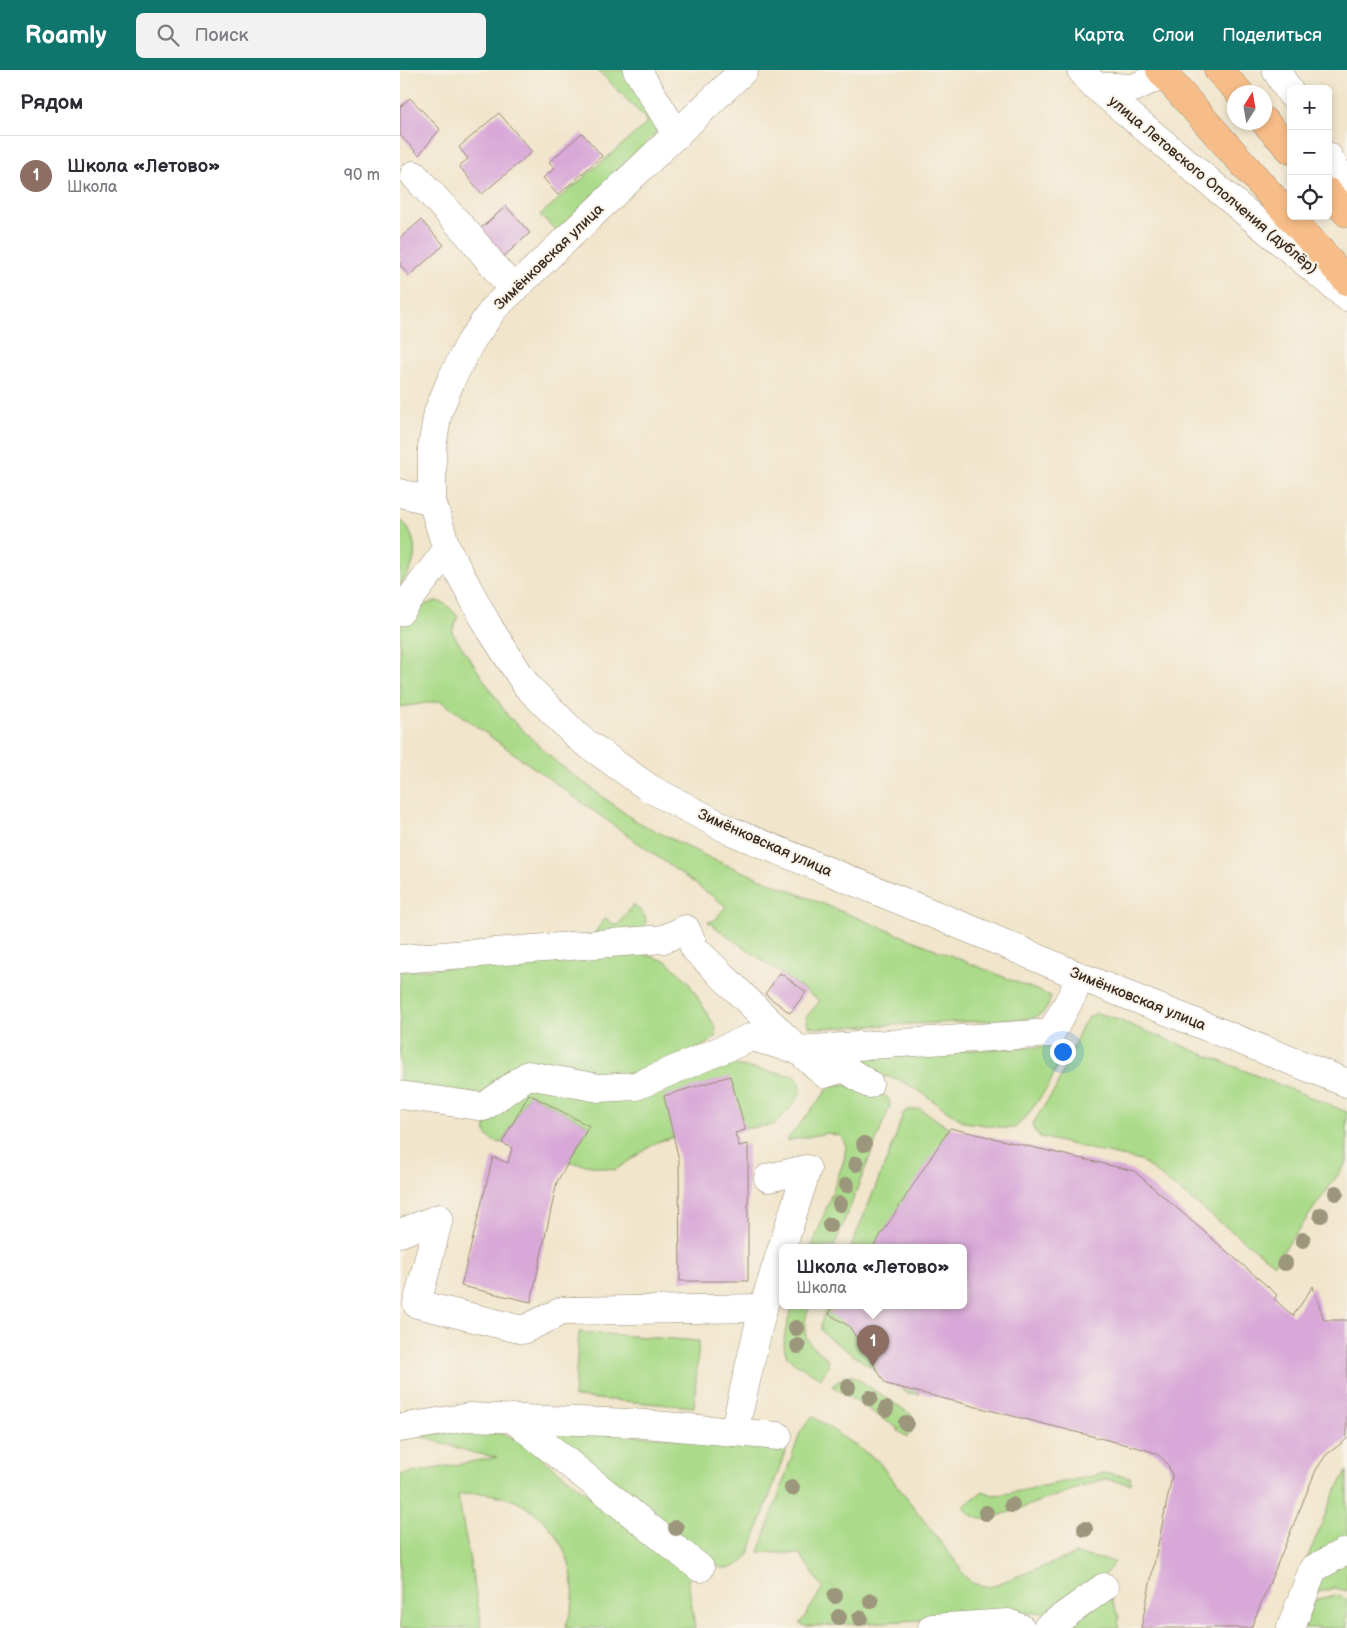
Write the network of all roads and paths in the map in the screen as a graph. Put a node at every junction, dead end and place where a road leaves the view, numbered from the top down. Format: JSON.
{"nodes":[{"id":1,"x":637,"y":70,"type":"edge"},
{"id":2,"x":744,"y":70,"type":"edge"},
{"id":3,"x":1218,"y":70,"type":"edge"},
{"id":4,"x":1276,"y":70,"type":"edge"},
{"id":5,"x":1164,"y":71,"type":"edge"},
{"id":6,"x":1088,"y":78,"type":"edge"},
{"id":7,"x":1232,"y":85,"type":"edge"},
{"id":8,"x":1287,"y":88,"type":"edge"},
{"id":9,"x":1272,"y":130,"type":"edge"},
{"id":10,"x":677,"y":135,"type":"junction"},
{"id":11,"x":1287,"y":146,"type":"edge"},
{"id":12,"x":1332,"y":163,"type":"edge"},
{"id":13,"x":414,"y":175,"type":"dead end"},
{"id":14,"x":1347,"y":187,"type":"edge"},
{"id":15,"x":1332,"y":196,"type":"edge"},
{"id":16,"x":1347,"y":213,"type":"edge"},
{"id":17,"x":1347,"y":281,"type":"edge"},
{"id":18,"x":513,"y":290,"type":"junction"},
{"id":19,"x":1347,"y":297,"type":"edge"},
{"id":20,"x":400,"y":493,"type":"edge"},
{"id":21,"x":432,"y":501,"type":"junction"},
{"id":22,"x":447,"y":550,"type":"junction"},
{"id":23,"x":400,"y":612,"type":"edge"},
{"id":24,"x":400,"y":959,"type":"edge"},
{"id":25,"x":1079,"y":976,"type":"junction"},
{"id":26,"x":798,"y":1050,"type":"junction"},
{"id":27,"x":1347,"y":1083,"type":"edge"},
{"id":28,"x":869,"y":1084,"type":"dead end"},
{"id":29,"x":400,"y":1095,"type":"edge"},
{"id":30,"x":768,"y":1178,"type":"dead end"},
{"id":31,"x":400,"y":1233,"type":"edge"},
{"id":32,"x":783,"y":1244,"type":"edge"},
{"id":33,"x":779,"y":1257,"type":"edge"},
{"id":34,"x":763,"y":1308,"type":"junction"},
{"id":35,"x":512,"y":1418,"type":"junction"},
{"id":36,"x":400,"y":1428,"type":"edge"},
{"id":37,"x":734,"y":1432,"type":"junction"},
{"id":38,"x":778,"y":1436,"type":"dead end"},
{"id":39,"x":1344,"y":1552,"type":"dead end"},
{"id":40,"x":700,"y":1568,"type":"dead end"},
{"id":41,"x":1104,"y":1587,"type":"dead end"},
{"id":42,"x":932,"y":1628,"type":"edge"},
{"id":43,"x":1021,"y":1628,"type":"edge"},
{"id":44,"x":1046,"y":1628,"type":"edge"},
{"id":45,"x":1291,"y":1628,"type":"edge"}],
"edges":[{"from":1,"to":10,"type":"street"},
{"from":2,"to":10,"type":"street","name":"Зимёнковская улица"},
{"from":3,"to":7,"type":"main road"},
{"from":4,"to":8,"type":"street"},
{"from":5,"to":6,"type":"street"},
{"from":5,"to":17,"type":"main road"},
{"from":6,"to":19,"type":"street","name":"улица Летовского Ополчения (дублёр)"},
{"from":9,"to":11,"type":"main road"},
{"from":10,"to":18,"type":"street","name":"Зимёнковская улица"},
{"from":12,"to":14,"type":"street"},
{"from":13,"to":18,"type":"street"},
{"from":15,"to":16,"type":"main road"},
{"from":18,"to":21,"type":"street","name":"Зимёнковская улица"},
{"from":20,"to":21,"type":"street"},
{"from":21,"to":22,"type":"street","name":"Зимёнковская улица"},
{"from":22,"to":23,"type":"street"},
{"from":22,"to":25,"type":"street","name":"Зимёнковская улица"},
{"from":24,"to":26,"type":"street"},
{"from":25,"to":26,"type":"street"},
{"from":25,"to":27,"type":"street","name":"Зимёнковская улица"},
{"from":26,"to":28,"type":"street"},
{"from":26,"to":29,"type":"street"},
{"from":30,"to":32,"type":"street"},
{"from":31,"to":34,"type":"street"},
{"from":33,"to":34,"type":"street"},
{"from":34,"to":37,"type":"street"},
{"from":35,"to":36,"type":"street"},
{"from":35,"to":37,"type":"street"},
{"from":35,"to":40,"type":"street"},
{"from":37,"to":38,"type":"street"},
{"from":39,"to":45,"type":"street"},
{"from":41,"to":44,"type":"street"},
{"from":42,"to":43,"type":"street"}]}
